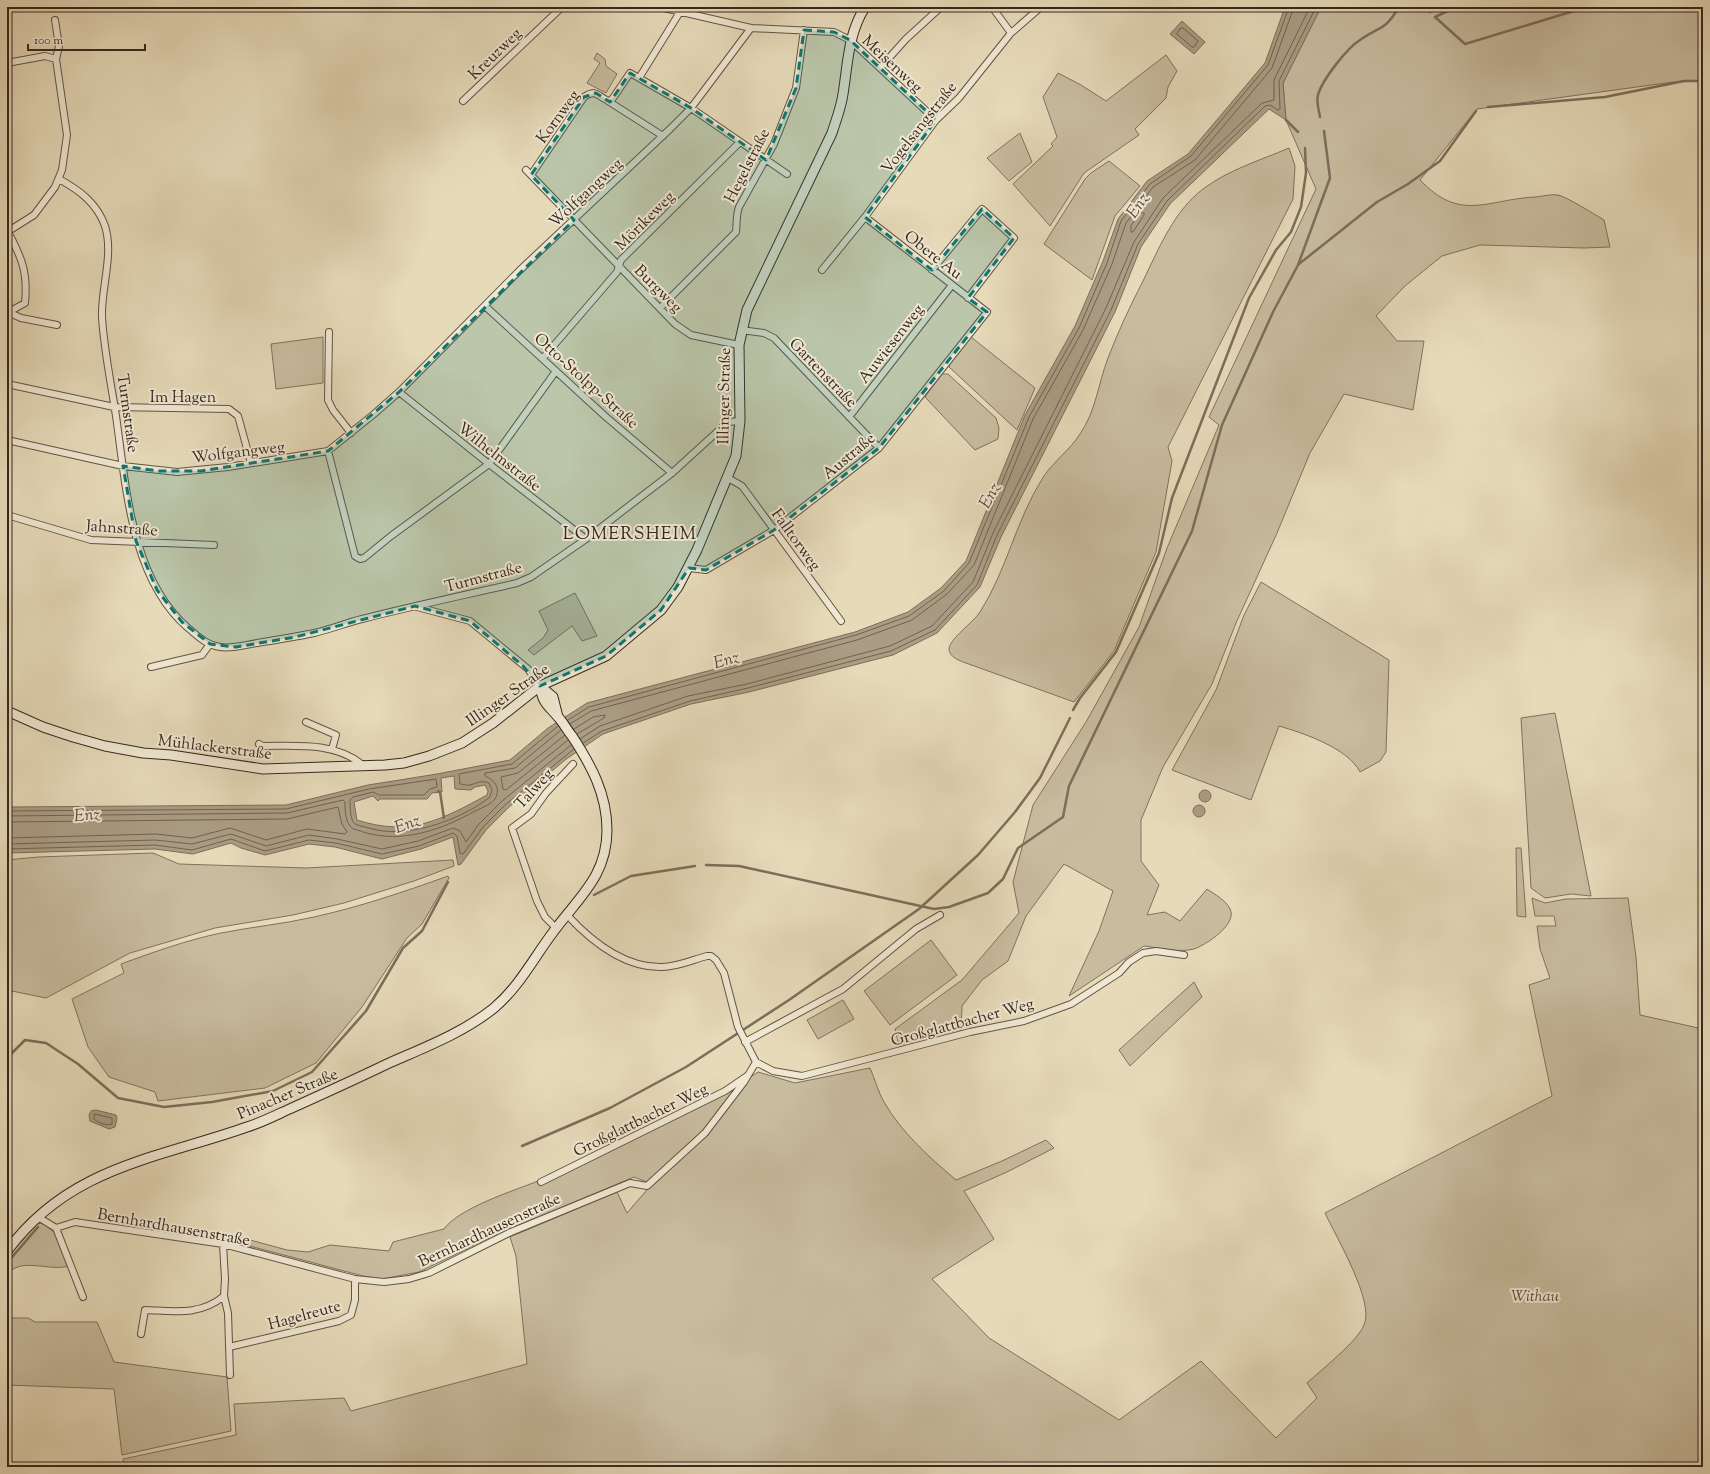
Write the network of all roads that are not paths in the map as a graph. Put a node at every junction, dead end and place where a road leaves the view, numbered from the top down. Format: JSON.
{"nodes":[{"id":1,"x":562,"y":7,"type":"edge"},
{"id":2,"x":660,"y":7,"type":"edge"},
{"id":3,"x":866,"y":7,"type":"edge"},
{"id":4,"x":941,"y":7,"type":"edge"},
{"id":5,"x":992,"y":7,"type":"edge"},
{"id":6,"x":1041,"y":7,"type":"edge"},
{"id":7,"x":680,"y":12,"type":"junction"},
{"id":8,"x":55,"y":20,"type":"dead end"},
{"id":9,"x":751,"y":28,"type":"junction"},
{"id":10,"x":804,"y":30,"type":"junction"},
{"id":11,"x":1011,"y":33,"type":"junction"},
{"id":12,"x":850,"y":40,"type":"junction"},
{"id":13,"x":56,"y":59,"type":"junction"},
{"id":14,"x":7,"y":63,"type":"edge"},
{"id":15,"x":880,"y":68,"type":"junction"},
{"id":16,"x":639,"y":78,"type":"junction"},
{"id":17,"x":463,"y":101,"type":"dead end"},
{"id":18,"x":608,"y":101,"type":"junction"},
{"id":19,"x":691,"y":108,"type":"junction"},
{"id":20,"x":936,"y":120,"type":"junction"},
{"id":21,"x":663,"y":136,"type":"junction"},
{"id":22,"x":740,"y":142,"type":"junction"},
{"id":23,"x":766,"y":160,"type":"junction"},
{"id":24,"x":529,"y":173,"type":"joint"},
{"id":25,"x":787,"y":174,"type":"dead end"},
{"id":26,"x":60,"y":179,"type":"junction"},
{"id":27,"x":865,"y":217,"type":"junction"},
{"id":28,"x":574,"y":220,"type":"junction"},
{"id":29,"x":8,"y":232,"type":"edge"},
{"id":30,"x":619,"y":266,"type":"junction"},
{"id":31,"x":822,"y":270,"type":"dead end"},
{"id":32,"x":932,"y":270,"type":"junction"},
{"id":33,"x":952,"y":285,"type":"junction"},
{"id":34,"x":968,"y":298,"type":"junction"},
{"id":35,"x":485,"y":306,"type":"junction"},
{"id":36,"x":660,"y":308,"type":"junction"},
{"id":37,"x":987,"y":312,"type":"joint"},
{"id":38,"x":8,"y":313,"type":"edge"},
{"id":39,"x":57,"y":325,"type":"dead end"},
{"id":40,"x":742,"y":330,"type":"junction"},
{"id":41,"x":329,"y":332,"type":"dead end"},
{"id":42,"x":739,"y":345,"type":"junction"},
{"id":43,"x":543,"y":358,"type":"junction"},
{"id":44,"x":556,"y":370,"type":"junction"},
{"id":45,"x":7,"y":384,"type":"edge"},
{"id":46,"x":399,"y":392,"type":"junction"},
{"id":47,"x":114,"y":407,"type":"junction"},
{"id":48,"x":849,"y":417,"type":"junction"},
{"id":49,"x":740,"y":421,"type":"junction"},
{"id":50,"x":351,"y":433,"type":"junction"},
{"id":51,"x":7,"y":440,"type":"edge"},
{"id":52,"x":879,"y":448,"type":"junction"},
{"id":53,"x":328,"y":451,"type":"junction"},
{"id":54,"x":251,"y":464,"type":"junction"},
{"id":55,"x":488,"y":464,"type":"junction"},
{"id":56,"x":123,"y":466,"type":"junction"},
{"id":57,"x":672,"y":473,"type":"junction"},
{"id":58,"x":728,"y":478,"type":"junction"},
{"id":59,"x":7,"y":516,"type":"edge"},
{"id":60,"x":774,"y":530,"type":"junction"},
{"id":61,"x":586,"y":539,"type":"junction"},
{"id":62,"x":136,"y":541,"type":"junction"},
{"id":63,"x":214,"y":545,"type":"dead end"},
{"id":64,"x":689,"y":568,"type":"junction"},
{"id":65,"x":415,"y":606,"type":"junction"},
{"id":66,"x":841,"y":621,"type":"dead end"},
{"id":67,"x":210,"y":644,"type":"junction"},
{"id":68,"x":151,"y":667,"type":"dead end"},
{"id":69,"x":540,"y":686,"type":"junction"},
{"id":70,"x":7,"y":711,"type":"edge"},
{"id":71,"x":306,"y":722,"type":"dead end"},
{"id":72,"x":259,"y":744,"type":"dead end"},
{"id":73,"x":449,"y":748,"type":"joint"},
{"id":74,"x":332,"y":749,"type":"junction"},
{"id":75,"x":573,"y":764,"type":"dead end"},
{"id":76,"x":363,"y":765,"type":"junction"},
{"id":77,"x":567,"y":915,"type":"junction"},
{"id":78,"x":940,"y":916,"type":"dead end"},
{"id":79,"x":556,"y":928,"type":"junction"},
{"id":80,"x":1184,"y":955,"type":"dead end"},
{"id":81,"x":743,"y":1040,"type":"junction"},
{"id":82,"x":756,"y":1062,"type":"junction"},
{"id":83,"x":748,"y":1076,"type":"junction"},
{"id":84,"x":541,"y":1182,"type":"dead end"},
{"id":85,"x":38,"y":1217,"type":"junction"},
{"id":86,"x":56,"y":1228,"type":"junction"},
{"id":87,"x":222,"y":1244,"type":"junction"},
{"id":88,"x":7,"y":1251,"type":"edge"},
{"id":89,"x":355,"y":1279,"type":"junction"},
{"id":90,"x":224,"y":1296,"type":"junction"},
{"id":91,"x":83,"y":1297,"type":"dead end"},
{"id":92,"x":141,"y":1334,"type":"dead end"},
{"id":93,"x":229,"y":1347,"type":"junction"},
{"id":94,"x":230,"y":1375,"type":"dead end"}],
"edges":[{"from":1,"to":17,"type":"street","name":"Kreuzweg"},
{"from":2,"to":7,"type":"street"},
{"from":3,"to":12,"type":"street","name":"Illinger Straße"},
{"from":4,"to":15,"type":"street"},
{"from":5,"to":11,"type":"street"},
{"from":6,"to":11,"type":"street","name":"Vogelsangstraße"},
{"from":7,"to":9,"type":"street"},
{"from":7,"to":16,"type":"street"},
{"from":8,"to":13,"type":"street"},
{"from":9,"to":10,"type":"street"},
{"from":9,"to":19,"type":"street","name":"Wolfgangweg"},
{"from":10,"to":12,"type":"street"},
{"from":10,"to":23,"type":"street","name":"Hegelstraße"},
{"from":11,"to":20,"type":"street","name":"Vogelsangstraße"},
{"from":12,"to":15,"type":"street","name":"Meisenweg"},
{"from":12,"to":40,"type":"street","name":"Illinger Straße"},
{"from":13,"to":14,"type":"street"},
{"from":13,"to":26,"type":"street"},
{"from":15,"to":20,"type":"street","name":"Meisenweg"},
{"from":16,"to":18,"type":"street"},
{"from":16,"to":19,"type":"street"},
{"from":18,"to":21,"type":"street"},
{"from":18,"to":24,"type":"street","name":"Kornweg"},
{"from":19,"to":21,"type":"street","name":"Wolfgangweg"},
{"from":19,"to":22,"type":"street"},
{"from":20,"to":27,"type":"street","name":"Vogelsangstraße"},
{"from":21,"to":28,"type":"street","name":"Wolfgangweg"},
{"from":22,"to":23,"type":"street"},
{"from":22,"to":30,"type":"street","name":"Mörikeweg"},
{"from":23,"to":25,"type":"street"},
{"from":23,"to":36,"type":"street","name":"Hegelstraße"},
{"from":24,"to":28,"type":"street","name":"Burgweg"},
{"from":26,"to":29,"type":"street"},
{"from":26,"to":47,"type":"street","name":"Turmstraße"},
{"from":27,"to":31,"type":"street","name":"Vogelsangstraße"},
{"from":27,"to":32,"type":"street","name":"Obere Au"},
{"from":28,"to":30,"type":"street","name":"Burgweg"},
{"from":28,"to":35,"type":"street","name":"Wolfgangweg"},
{"from":29,"to":38,"type":"street"},
{"from":30,"to":36,"type":"street","name":"Burgweg"},
{"from":30,"to":43,"type":"street","name":"Mörikeweg"},
{"from":32,"to":33,"type":"street","name":"Obere Au"},
{"from":32,"to":34,"type":"street"},
{"from":33,"to":34,"type":"street","name":"Obere Au"},
{"from":33,"to":48,"type":"street","name":"Auwiesenweg"},
{"from":34,"to":37,"type":"street","name":"Obere Au"},
{"from":35,"to":43,"type":"street","name":"Otto-Stolpp-Straße"},
{"from":35,"to":46,"type":"street","name":"Wolfgangweg"},
{"from":36,"to":42,"type":"street","name":"Burgweg"},
{"from":37,"to":52,"type":"street","name":"Austraße"},
{"from":38,"to":39,"type":"street"},
{"from":40,"to":42,"type":"street","name":"Illinger Straße"},
{"from":40,"to":48,"type":"street","name":"Gartenstraße"},
{"from":41,"to":50,"type":"street"},
{"from":42,"to":49,"type":"street","name":"Illinger Straße"},
{"from":43,"to":44,"type":"street","name":"Otto-Stolpp-Straße"},
{"from":44,"to":55,"type":"street"},
{"from":44,"to":57,"type":"street","name":"Otto-Stolpp-Straße"},
{"from":45,"to":47,"type":"street","name":"Im Hagen"},
{"from":46,"to":50,"type":"street","name":"Wolfgangweg"},
{"from":46,"to":55,"type":"street","name":"Wilhelmstraße"},
{"from":47,"to":54,"type":"street","name":"Im Hagen"},
{"from":47,"to":56,"type":"street","name":"Turmstraße"},
{"from":48,"to":52,"type":"street","name":"Gartenstraße"},
{"from":49,"to":57,"type":"street","name":"Turmstraße"},
{"from":49,"to":58,"type":"street","name":"Illinger Straße"},
{"from":50,"to":53,"type":"street","name":"Wolfgangweg"},
{"from":51,"to":56,"type":"street","name":"Wolfgangweg"},
{"from":52,"to":60,"type":"street","name":"Austraße"},
{"from":53,"to":54,"type":"street","name":"Wolfgangweg"},
{"from":53,"to":55,"type":"street"},
{"from":54,"to":56,"type":"street","name":"Wolfgangweg"},
{"from":55,"to":61,"type":"street","name":"Wilhelmstraße"},
{"from":56,"to":62,"type":"street","name":"Turmstraße"},
{"from":57,"to":61,"type":"street","name":"Turmstraße"},
{"from":58,"to":60,"type":"street","name":"Falltorweg"},
{"from":58,"to":64,"type":"street","name":"Illinger Straße"},
{"from":59,"to":62,"type":"street","name":"Jahnstraße"},
{"from":60,"to":64,"type":"street","name":"Austraße"},
{"from":60,"to":66,"type":"street","name":"Falltorweg"},
{"from":61,"to":65,"type":"street","name":"Turmstraße"},
{"from":62,"to":63,"type":"street","name":"Jahnstraße"},
{"from":62,"to":67,"type":"street","name":"Turmstraße"},
{"from":64,"to":69,"type":"street","name":"Illinger Straße"},
{"from":65,"to":67,"type":"street","name":"Turmstraße"},
{"from":65,"to":69,"type":"street"},
{"from":67,"to":68,"type":"street"},
{"from":69,"to":73,"type":"street","name":"Illinger Straße"},
{"from":69,"to":77,"type":"street","name":"Pinacher Straße"},
{"from":70,"to":76,"type":"street","name":"Mühlackerstraße"},
{"from":71,"to":74,"type":"street"},
{"from":72,"to":74,"type":"street"},
{"from":73,"to":76,"type":"street","name":"Mühlackerstraße"},
{"from":74,"to":76,"type":"street"},
{"from":75,"to":79,"type":"street","name":"Talweg"},
{"from":77,"to":79,"type":"street","name":"Pinacher Straße"},
{"from":77,"to":81,"type":"street"},
{"from":78,"to":81,"type":"street"},
{"from":79,"to":85,"type":"street","name":"Pinacher Straße"},
{"from":80,"to":82,"type":"street","name":"Großglattbacher Weg"},
{"from":81,"to":82,"type":"street"},
{"from":82,"to":83,"type":"street","name":"Bernhardhausenstraße"},
{"from":83,"to":84,"type":"street","name":"Großglattbacher Weg"},
{"from":83,"to":89,"type":"street","name":"Bernhardhausenstraße"},
{"from":85,"to":86,"type":"street"},
{"from":85,"to":88,"type":"street","name":"Pinacher Straße"},
{"from":86,"to":87,"type":"street","name":"Bernhardhausenstraße"},
{"from":86,"to":91,"type":"street"},
{"from":87,"to":89,"type":"street","name":"Bernhardhausenstraße"},
{"from":87,"to":90,"type":"street"},
{"from":89,"to":93,"type":"street","name":"Hagelreute"},
{"from":90,"to":92,"type":"street"},
{"from":90,"to":93,"type":"street"},
{"from":93,"to":94,"type":"street"}]}
